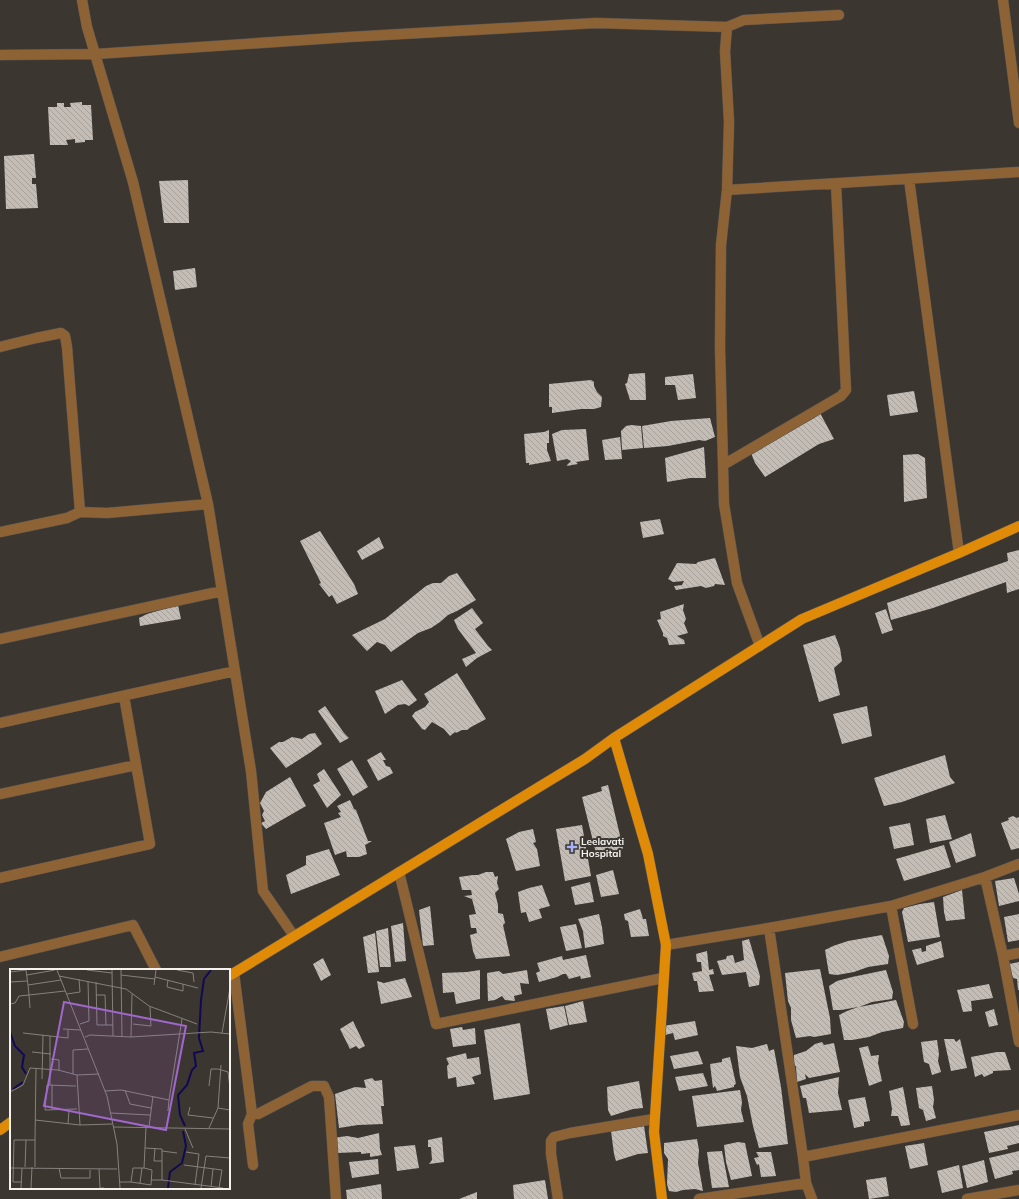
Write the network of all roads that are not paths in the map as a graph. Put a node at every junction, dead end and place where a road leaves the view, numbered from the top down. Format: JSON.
{"nodes":[{"id":1,"x":82,"y":0,"type":"edge"},
{"id":2,"x":1003,"y":0,"type":"edge"},
{"id":3,"x":839,"y":15,"type":"dead end"},
{"id":4,"x":727,"y":27,"type":"junction"},
{"id":5,"x":96,"y":54,"type":"junction"},
{"id":6,"x":0,"y":55,"type":"edge"},
{"id":7,"x":1019,"y":123,"type":"edge"},
{"id":8,"x":1019,"y":172,"type":"edge"},
{"id":9,"x":909,"y":179,"type":"junction"},
{"id":10,"x":836,"y":184,"type":"junction"},
{"id":11,"x":727,"y":190,"type":"junction"},
{"id":12,"x":0,"y":347,"type":"edge"},
{"id":13,"x":723,"y":465,"type":"junction"},
{"id":14,"x":208,"y":504,"type":"junction"},
{"id":15,"x":80,"y":512,"type":"junction"},
{"id":16,"x":1019,"y":526,"type":"edge"},
{"id":17,"x":0,"y":532,"type":"edge"},
{"id":18,"x":959,"y":553,"type":"junction"},
{"id":19,"x":222,"y":591,"type":"junction"},
{"id":20,"x":0,"y":639,"type":"edge"},
{"id":21,"x":760,"y":646,"type":"junction"},
{"id":22,"x":235,"y":672,"type":"junction"},
{"id":23,"x":124,"y":696,"type":"junction"},
{"id":24,"x":0,"y":723,"type":"edge"},
{"id":25,"x":614,"y":738,"type":"junction"},
{"id":26,"x":136,"y":765,"type":"junction"},
{"id":27,"x":0,"y":794,"type":"edge"},
{"id":28,"x":1019,"y":864,"type":"edge"},
{"id":29,"x":399,"y":872,"type":"junction"},
{"id":30,"x":985,"y":877,"type":"junction"},
{"id":31,"x":0,"y":878,"type":"edge"},
{"id":32,"x":891,"y":906,"type":"junction"},
{"id":33,"x":769,"y":928,"type":"junction"},
{"id":34,"x":294,"y":936,"type":"junction"},
{"id":35,"x":666,"y":945,"type":"junction"},
{"id":36,"x":1019,"y":954,"type":"edge"},
{"id":37,"x":1003,"y":956,"type":"junction"},
{"id":38,"x":0,"y":957,"type":"edge"},
{"id":39,"x":155,"y":969,"type":"edge"},
{"id":40,"x":231,"y":975,"type":"edge"},
{"id":41,"x":663,"y":978,"type":"junction"},
{"id":42,"x":913,"y":1024,"type":"dead end"},
{"id":43,"x":1019,"y":1042,"type":"edge"},
{"id":44,"x":252,"y":1114,"type":"junction"},
{"id":45,"x":1019,"y":1115,"type":"edge"},
{"id":46,"x":654,"y":1119,"type":"junction"},
{"id":47,"x":10,"y":1123,"type":"edge"},
{"id":48,"x":0,"y":1130,"type":"edge"},
{"id":49,"x":804,"y":1157,"type":"junction"},
{"id":50,"x":253,"y":1164,"type":"dead end"},
{"id":51,"x":806,"y":1183,"type":"junction"},
{"id":52,"x":1019,"y":1190,"type":"edge"},
{"id":53,"x":336,"y":1199,"type":"edge"},
{"id":54,"x":558,"y":1199,"type":"edge"},
{"id":55,"x":662,"y":1199,"type":"edge"},
{"id":56,"x":699,"y":1199,"type":"edge"},
{"id":57,"x":812,"y":1199,"type":"edge"},
{"id":58,"x":967,"y":1199,"type":"edge"}],
"edges":[{"from":1,"to":5,"type":"street"},
{"from":2,"to":7,"type":"street"},
{"from":3,"to":4,"type":"street"},
{"from":4,"to":5,"type":"street"},
{"from":4,"to":11,"type":"street"},
{"from":5,"to":6,"type":"street"},
{"from":5,"to":14,"type":"street"},
{"from":8,"to":9,"type":"street"},
{"from":9,"to":10,"type":"street"},
{"from":9,"to":18,"type":"street"},
{"from":10,"to":11,"type":"street"},
{"from":10,"to":13,"type":"street"},
{"from":11,"to":13,"type":"street"},
{"from":12,"to":15,"type":"street"},
{"from":13,"to":21,"type":"street"},
{"from":14,"to":15,"type":"street"},
{"from":14,"to":19,"type":"street"},
{"from":15,"to":17,"type":"street"},
{"from":16,"to":18,"type":"main road"},
{"from":18,"to":21,"type":"main road"},
{"from":19,"to":20,"type":"street"},
{"from":19,"to":22,"type":"street"},
{"from":21,"to":25,"type":"main road"},
{"from":22,"to":23,"type":"street"},
{"from":22,"to":34,"type":"street"},
{"from":23,"to":24,"type":"street"},
{"from":23,"to":26,"type":"street"},
{"from":25,"to":29,"type":"main road"},
{"from":25,"to":35,"type":"main road"},
{"from":26,"to":27,"type":"street"},
{"from":26,"to":31,"type":"street"},
{"from":28,"to":30,"type":"street"},
{"from":29,"to":34,"type":"main road"},
{"from":29,"to":41,"type":"street"},
{"from":30,"to":32,"type":"street"},
{"from":30,"to":37,"type":"street"},
{"from":32,"to":33,"type":"street"},
{"from":32,"to":42,"type":"street"},
{"from":33,"to":35,"type":"street"},
{"from":33,"to":49,"type":"street"},
{"from":34,"to":40,"type":"main road"},
{"from":35,"to":41,"type":"main road"},
{"from":36,"to":37,"type":"street"},
{"from":37,"to":43,"type":"street"},
{"from":38,"to":39,"type":"street"},
{"from":40,"to":44,"type":"street"},
{"from":41,"to":46,"type":"main road"},
{"from":44,"to":50,"type":"street"},
{"from":44,"to":53,"type":"street"},
{"from":45,"to":49,"type":"street"},
{"from":46,"to":54,"type":"street"},
{"from":46,"to":55,"type":"main road"},
{"from":47,"to":48,"type":"main road"},
{"from":49,"to":51,"type":"street"},
{"from":51,"to":56,"type":"street"},
{"from":51,"to":57,"type":"street"},
{"from":52,"to":58,"type":"street"}]}
